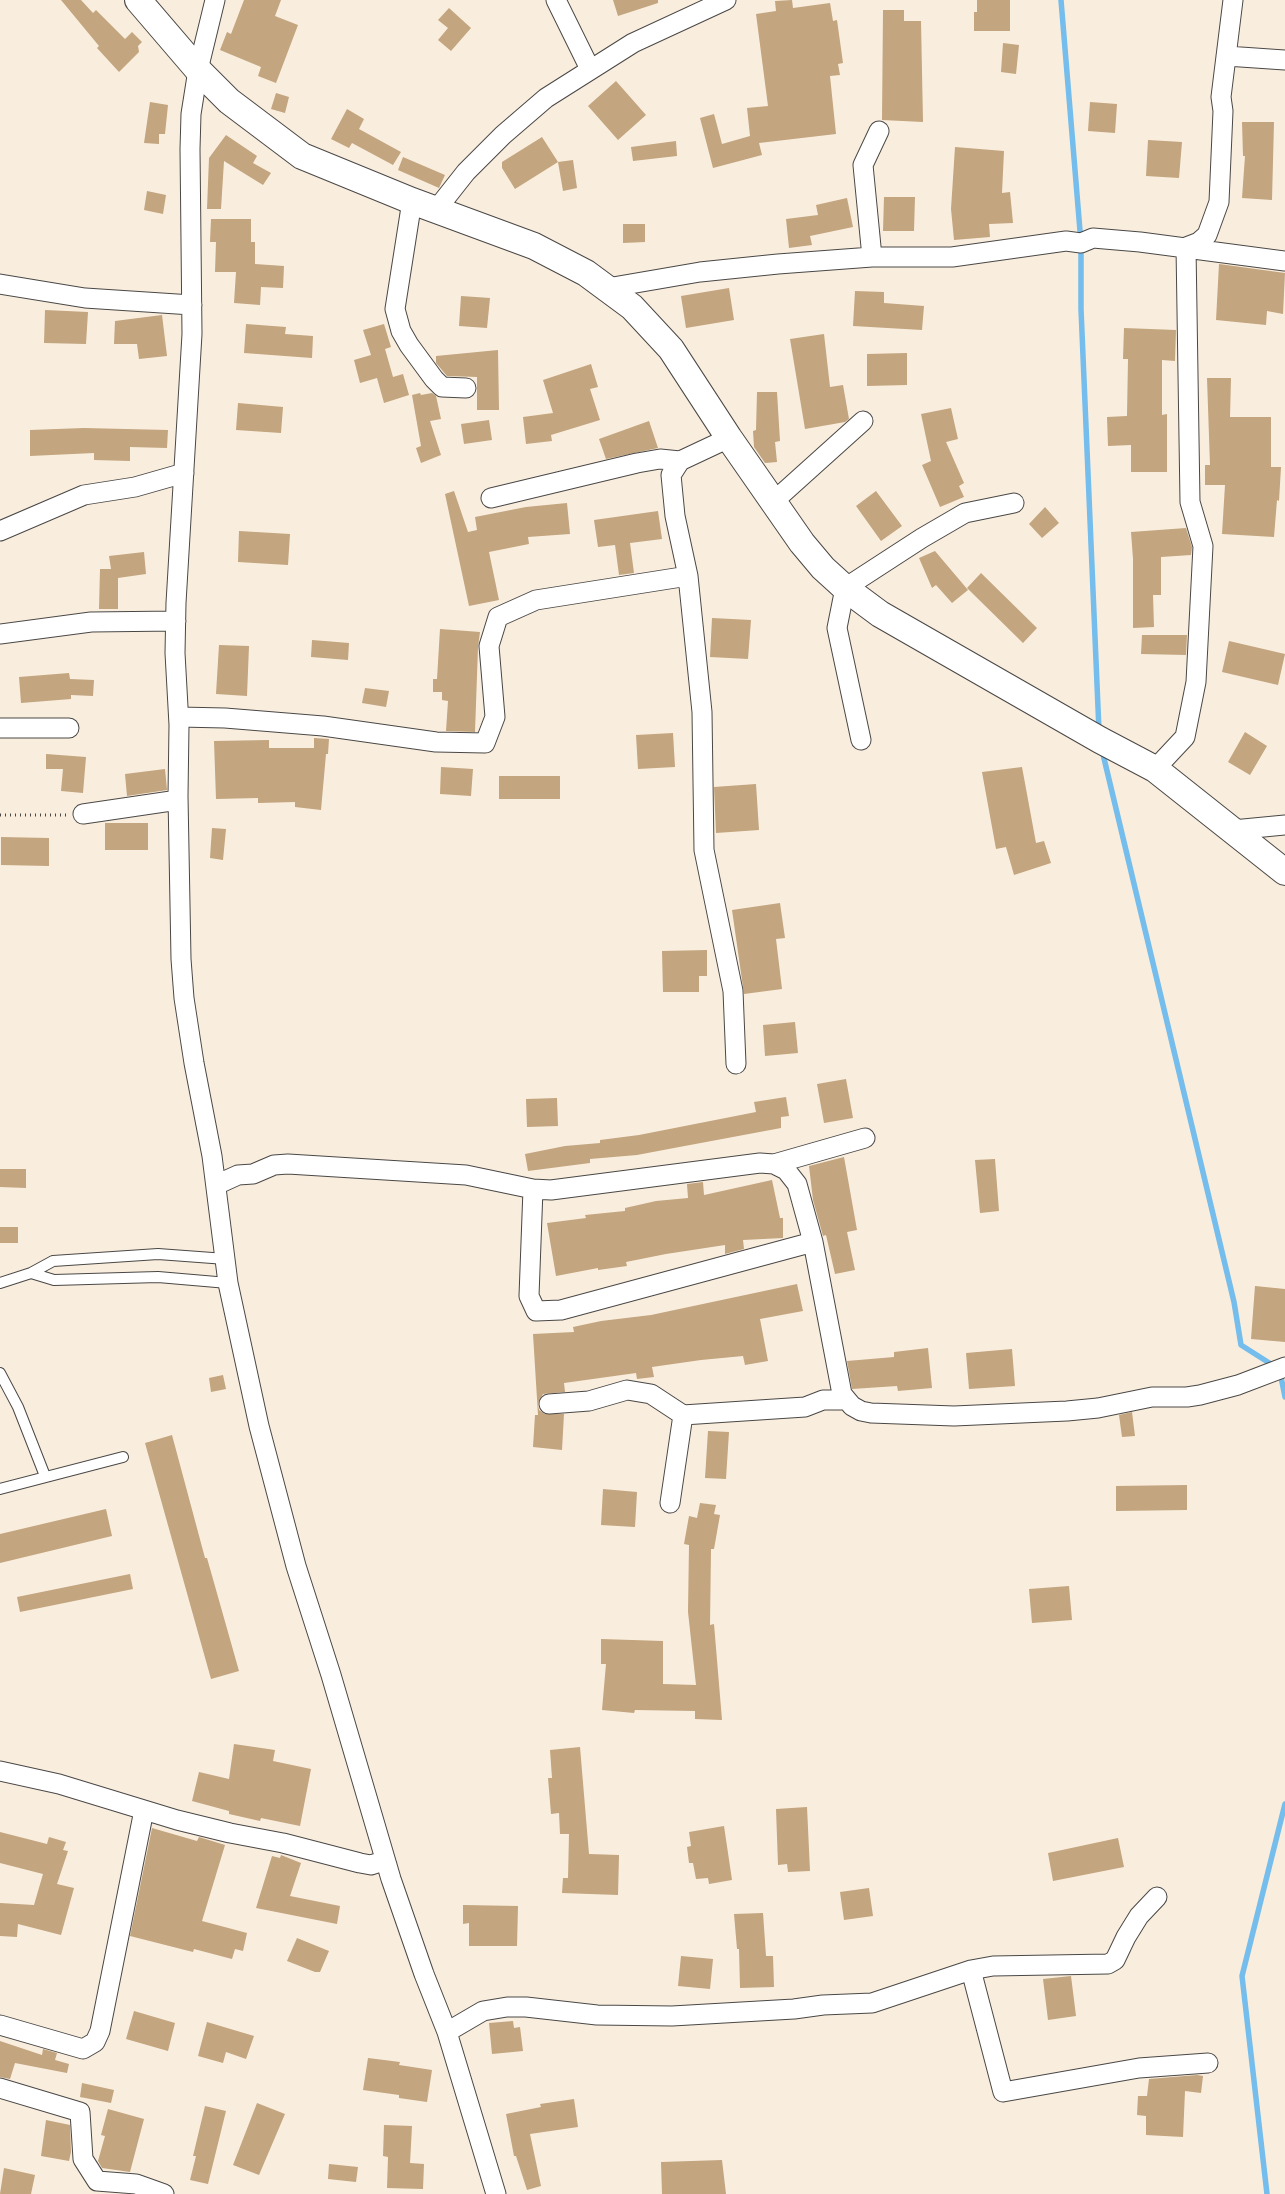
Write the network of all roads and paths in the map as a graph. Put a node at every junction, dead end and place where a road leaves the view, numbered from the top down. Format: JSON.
{"nodes":[{"id":1,"x":138,"y":0,"type":"edge"},
{"id":2,"x":216,"y":0,"type":"edge"},
{"id":3,"x":556,"y":0,"type":"edge"},
{"id":4,"x":726,"y":0,"type":"edge"},
{"id":5,"x":1233,"y":0,"type":"edge"},
{"id":6,"x":1226,"y":56,"type":"junction"},
{"id":7,"x":1285,"y":60,"type":"edge"},
{"id":8,"x":590,"y":69,"type":"junction"},
{"id":9,"x":198,"y":70,"type":"junction"},
{"id":10,"x":879,"y":131,"type":"dead end"},
{"id":11,"x":412,"y":201,"type":"junction"},
{"id":12,"x":436,"y":210,"type":"junction"},
{"id":13,"x":1186,"y":247,"type":"junction"},
{"id":14,"x":872,"y":257,"type":"junction"},
{"id":15,"x":1285,"y":261,"type":"edge"},
{"id":16,"x":0,"y":284,"type":"edge"},
{"id":17,"x":607,"y":288,"type":"junction"},
{"id":18,"x":192,"y":305,"type":"junction"},
{"id":19,"x":466,"y":388,"type":"dead end"},
{"id":20,"x":863,"y":422,"type":"dead end"},
{"id":21,"x":729,"y":438,"type":"junction"},
{"id":22,"x":680,"y":461,"type":"junction"},
{"id":23,"x":184,"y":474,"type":"junction"},
{"id":24,"x":491,"y":498,"type":"dead end"},
{"id":25,"x":773,"y":502,"type":"junction"},
{"id":26,"x":1014,"y":503,"type":"dead end"},
{"id":27,"x":0,"y":531,"type":"edge"},
{"id":28,"x":688,"y":576,"type":"junction"},
{"id":29,"x":845,"y":588,"type":"junction"},
{"id":30,"x":176,"y":621,"type":"junction"},
{"id":31,"x":0,"y":634,"type":"edge"},
{"id":32,"x":179,"y":717,"type":"junction"},
{"id":33,"x":0,"y":728,"type":"edge"},
{"id":34,"x":69,"y":728,"type":"dead end"},
{"id":35,"x":861,"y":740,"type":"dead end"},
{"id":36,"x":1155,"y":769,"type":"junction"},
{"id":37,"x":178,"y":800,"type":"junction"},
{"id":38,"x":83,"y":814,"type":"joint"},
{"id":39,"x":0,"y":815,"type":"edge"},
{"id":40,"x":1285,"y":825,"type":"edge"},
{"id":41,"x":1233,"y":830,"type":"junction"},
{"id":42,"x":1285,"y":870,"type":"edge"},
{"id":43,"x":736,"y":1064,"type":"dead end"},
{"id":44,"x":865,"y":1138,"type":"dead end"},
{"id":45,"x":774,"y":1164,"type":"junction"},
{"id":46,"x":216,"y":1185,"type":"junction"},
{"id":47,"x":533,"y":1189,"type":"junction"},
{"id":48,"x":813,"y":1242,"type":"junction"},
{"id":49,"x":226,"y":1259,"type":"junction"},
{"id":50,"x":31,"y":1273,"type":"junction"},
{"id":51,"x":0,"y":1283,"type":"edge"},
{"id":52,"x":228,"y":1283,"type":"junction"},
{"id":53,"x":1285,"y":1367,"type":"edge"},
{"id":54,"x":0,"y":1373,"type":"edge"},
{"id":55,"x":847,"y":1400,"type":"junction"},
{"id":56,"x":549,"y":1404,"type":"dead end"},
{"id":57,"x":683,"y":1415,"type":"junction"},
{"id":58,"x":123,"y":1457,"type":"dead end"},
{"id":59,"x":45,"y":1476,"type":"junction"},
{"id":60,"x":0,"y":1489,"type":"edge"},
{"id":61,"x":670,"y":1503,"type":"dead end"},
{"id":62,"x":0,"y":1771,"type":"edge"},
{"id":63,"x":144,"y":1810,"type":"junction"},
{"id":64,"x":387,"y":1865,"type":"junction"},
{"id":65,"x":1157,"y":1897,"type":"dead end"},
{"id":66,"x":972,"y":1970,"type":"junction"},
{"id":67,"x":0,"y":2025,"type":"edge"},
{"id":68,"x":447,"y":2032,"type":"junction"},
{"id":69,"x":1208,"y":2063,"type":"dead end"},
{"id":70,"x":0,"y":2088,"type":"edge"},
{"id":71,"x":164,"y":2194,"type":"edge"},
{"id":72,"x":496,"y":2194,"type":"edge"}],
"edges":[{"from":1,"to":9,"type":"main road"},
{"from":2,"to":9,"type":"street"},
{"from":3,"to":8,"type":"street"},
{"from":4,"to":8,"type":"street"},
{"from":5,"to":6,"type":"street"},
{"from":6,"to":7,"type":"street"},
{"from":6,"to":13,"type":"street"},
{"from":8,"to":12,"type":"street"},
{"from":9,"to":11,"type":"main road"},
{"from":9,"to":18,"type":"street"},
{"from":10,"to":14,"type":"street"},
{"from":11,"to":12,"type":"main road"},
{"from":11,"to":19,"type":"street"},
{"from":12,"to":17,"type":"main road"},
{"from":13,"to":14,"type":"street"},
{"from":13,"to":15,"type":"street"},
{"from":13,"to":36,"type":"street"},
{"from":14,"to":17,"type":"street"},
{"from":16,"to":18,"type":"street"},
{"from":17,"to":21,"type":"main road"},
{"from":18,"to":23,"type":"street"},
{"from":20,"to":25,"type":"street"},
{"from":21,"to":22,"type":"street"},
{"from":21,"to":25,"type":"main road"},
{"from":22,"to":24,"type":"street"},
{"from":22,"to":28,"type":"street"},
{"from":23,"to":27,"type":"street"},
{"from":23,"to":30,"type":"street"},
{"from":25,"to":29,"type":"main road"},
{"from":26,"to":29,"type":"street"},
{"from":28,"to":32,"type":"street"},
{"from":28,"to":43,"type":"street"},
{"from":29,"to":35,"type":"street"},
{"from":29,"to":36,"type":"main road"},
{"from":30,"to":31,"type":"street"},
{"from":30,"to":32,"type":"street"},
{"from":32,"to":37,"type":"street"},
{"from":33,"to":34,"type":"street"},
{"from":36,"to":41,"type":"main road"},
{"from":37,"to":38,"type":"street"},
{"from":37,"to":46,"type":"street"},
{"from":38,"to":39,"type":"path"},
{"from":40,"to":41,"type":"street"},
{"from":41,"to":42,"type":"main road"},
{"from":44,"to":45,"type":"street"},
{"from":45,"to":47,"type":"street"},
{"from":45,"to":48,"type":"street"},
{"from":46,"to":47,"type":"street"},
{"from":46,"to":49,"type":"street"},
{"from":47,"to":48,"type":"street"},
{"from":48,"to":55,"type":"street"},
{"from":49,"to":50,"type":"lane"},
{"from":49,"to":52,"type":"street"},
{"from":50,"to":51,"type":"lane"},
{"from":50,"to":52,"type":"lane"},
{"from":52,"to":64,"type":"street"},
{"from":53,"to":55,"type":"street"},
{"from":54,"to":59,"type":"lane"},
{"from":55,"to":57,"type":"street"},
{"from":56,"to":57,"type":"street"},
{"from":57,"to":61,"type":"street"},
{"from":58,"to":59,"type":"lane"},
{"from":59,"to":60,"type":"lane"},
{"from":62,"to":63,"type":"street"},
{"from":63,"to":64,"type":"street"},
{"from":63,"to":67,"type":"street"},
{"from":64,"to":68,"type":"street"},
{"from":65,"to":66,"type":"street"},
{"from":66,"to":68,"type":"street"},
{"from":66,"to":69,"type":"street"},
{"from":68,"to":72,"type":"street"},
{"from":70,"to":71,"type":"street"}]}
